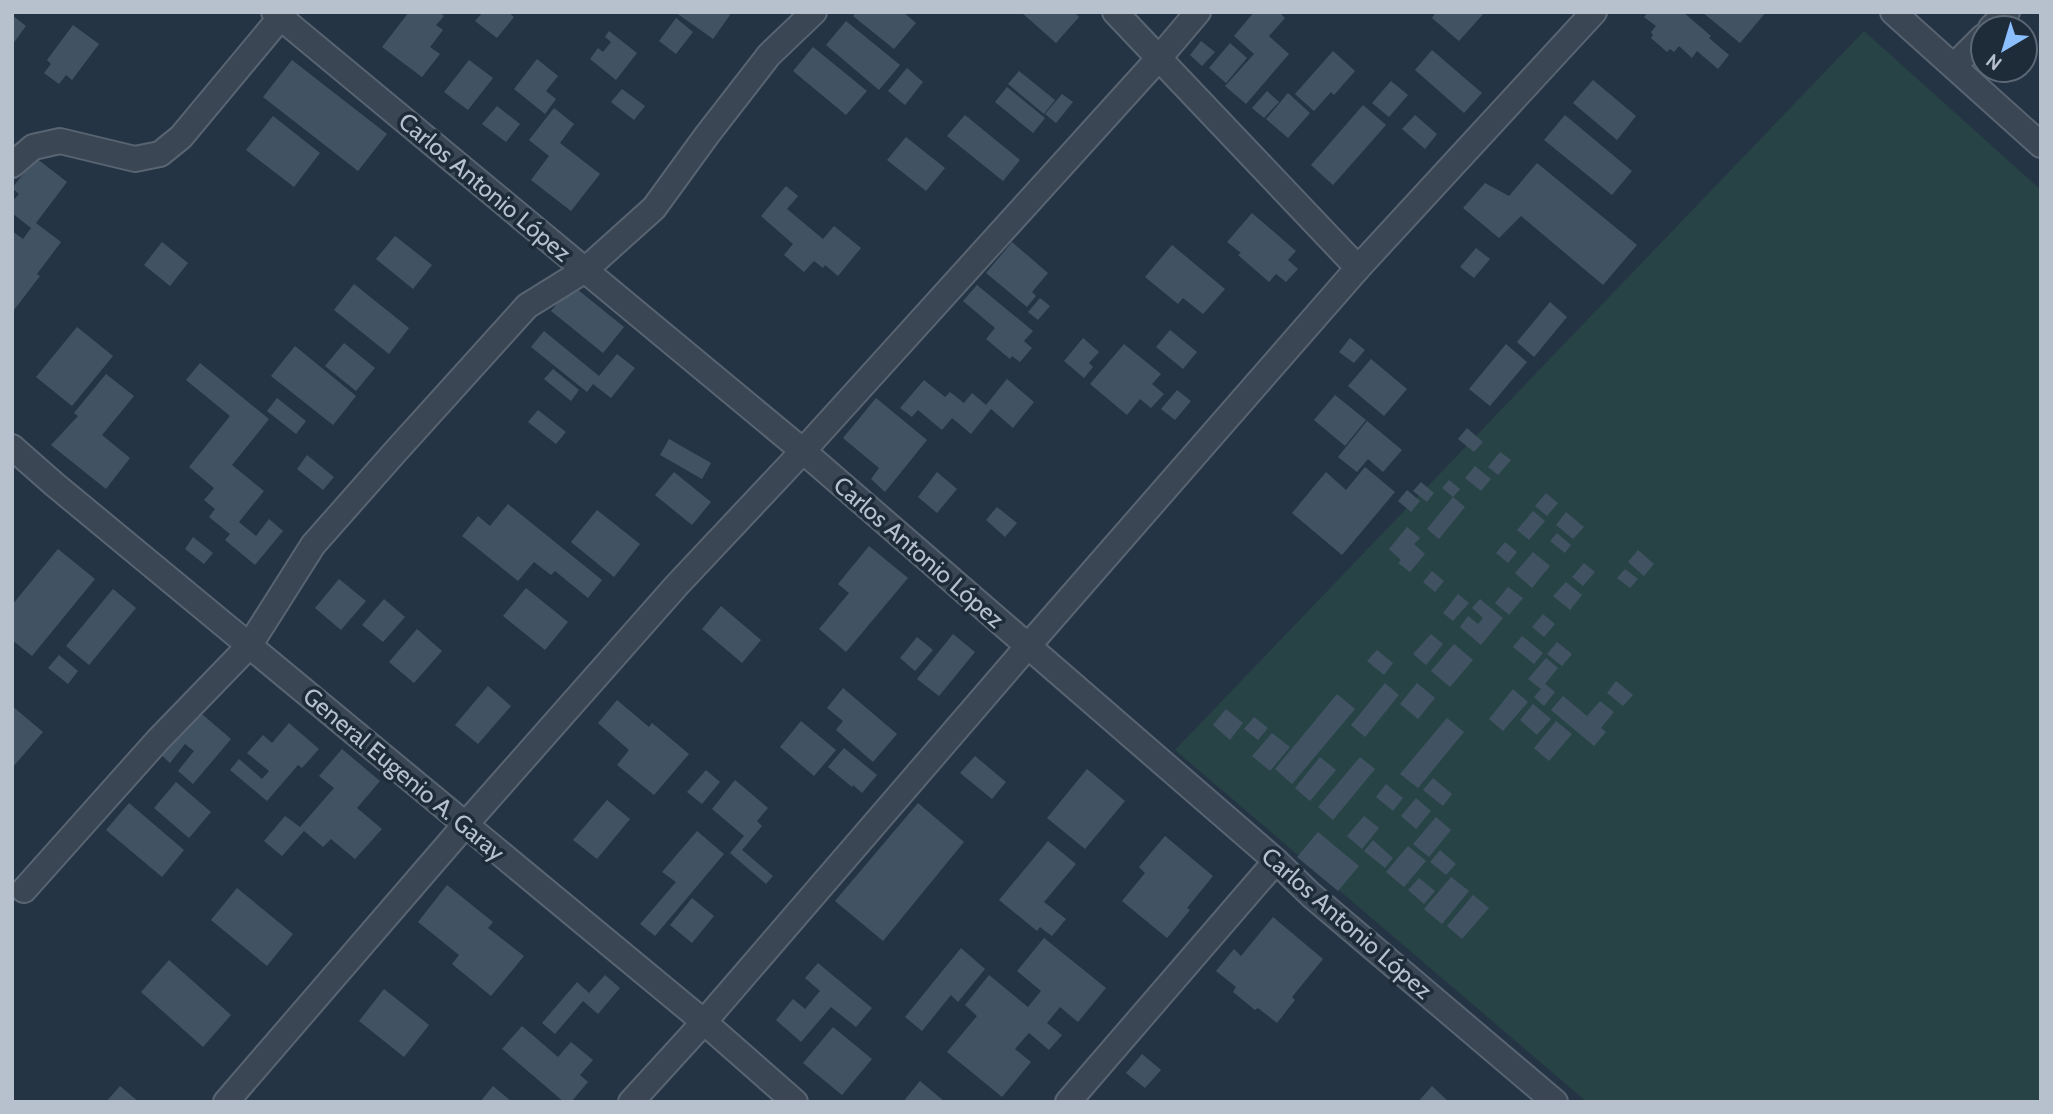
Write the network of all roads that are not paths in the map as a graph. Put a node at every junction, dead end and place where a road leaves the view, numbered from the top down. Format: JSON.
{"nodes":[{"id":1,"x":814,"y":12,"type":"edge"},
{"id":2,"x":1115,"y":12,"type":"edge"},
{"id":3,"x":1198,"y":12,"type":"edge"},
{"id":4,"x":1594,"y":12,"type":"edge"},
{"id":5,"x":1893,"y":12,"type":"edge"},
{"id":6,"x":280,"y":14,"type":"edge"},
{"id":7,"x":1969,"y":51,"type":"edge"},
{"id":8,"x":1159,"y":58,"type":"junction"},
{"id":9,"x":1954,"y":66,"type":"junction"},
{"id":10,"x":2041,"y":145,"type":"edge"},
{"id":11,"x":12,"y":165,"type":"edge"},
{"id":12,"x":1358,"y":268,"type":"junction"},
{"id":13,"x":584,"y":270,"type":"junction"},
{"id":14,"x":12,"y":447,"type":"edge"},
{"id":15,"x":803,"y":451,"type":"junction"},
{"id":16,"x":249,"y":646,"type":"junction"},
{"id":17,"x":1028,"y":646,"type":"junction"},
{"id":18,"x":465,"y":825,"type":"junction"},
{"id":19,"x":1276,"y":861,"type":"junction"},
{"id":20,"x":24,"y":890,"type":"dead end"},
{"id":21,"x":704,"y":1022,"type":"junction"},
{"id":22,"x":226,"y":1102,"type":"edge"},
{"id":23,"x":631,"y":1102,"type":"edge"},
{"id":24,"x":795,"y":1102,"type":"edge"},
{"id":25,"x":1068,"y":1102,"type":"edge"},
{"id":26,"x":1555,"y":1102,"type":"edge"}],
"edges":[{"from":1,"to":13,"type":"street"},
{"from":2,"to":8,"type":"street"},
{"from":3,"to":8,"type":"street"},
{"from":4,"to":12,"type":"street"},
{"from":5,"to":9,"type":"street"},
{"from":6,"to":11,"type":"street"},
{"from":6,"to":13,"type":"street","name":"Carlos Antonio López"},
{"from":7,"to":9,"type":"street"},
{"from":8,"to":12,"type":"street"},
{"from":8,"to":15,"type":"street"},
{"from":9,"to":10,"type":"street"},
{"from":12,"to":17,"type":"street"},
{"from":13,"to":15,"type":"street","name":"Carlos Antonio López"},
{"from":13,"to":16,"type":"street"},
{"from":14,"to":16,"type":"street","name":"General Eugenio A. Garay"},
{"from":15,"to":17,"type":"street","name":"Carlos Antonio López"},
{"from":15,"to":18,"type":"street"},
{"from":16,"to":18,"type":"street","name":"General Eugenio A. Garay"},
{"from":16,"to":20,"type":"street"},
{"from":17,"to":19,"type":"street","name":"Carlos Antonio López"},
{"from":17,"to":21,"type":"street"},
{"from":18,"to":21,"type":"street","name":"General Eugenio A. Garay"},
{"from":18,"to":22,"type":"street"},
{"from":19,"to":25,"type":"street"},
{"from":19,"to":26,"type":"street","name":"Carlos Antonio López"},
{"from":21,"to":23,"type":"street"},
{"from":21,"to":24,"type":"street","name":"General Eugenio A. Garay"}]}
